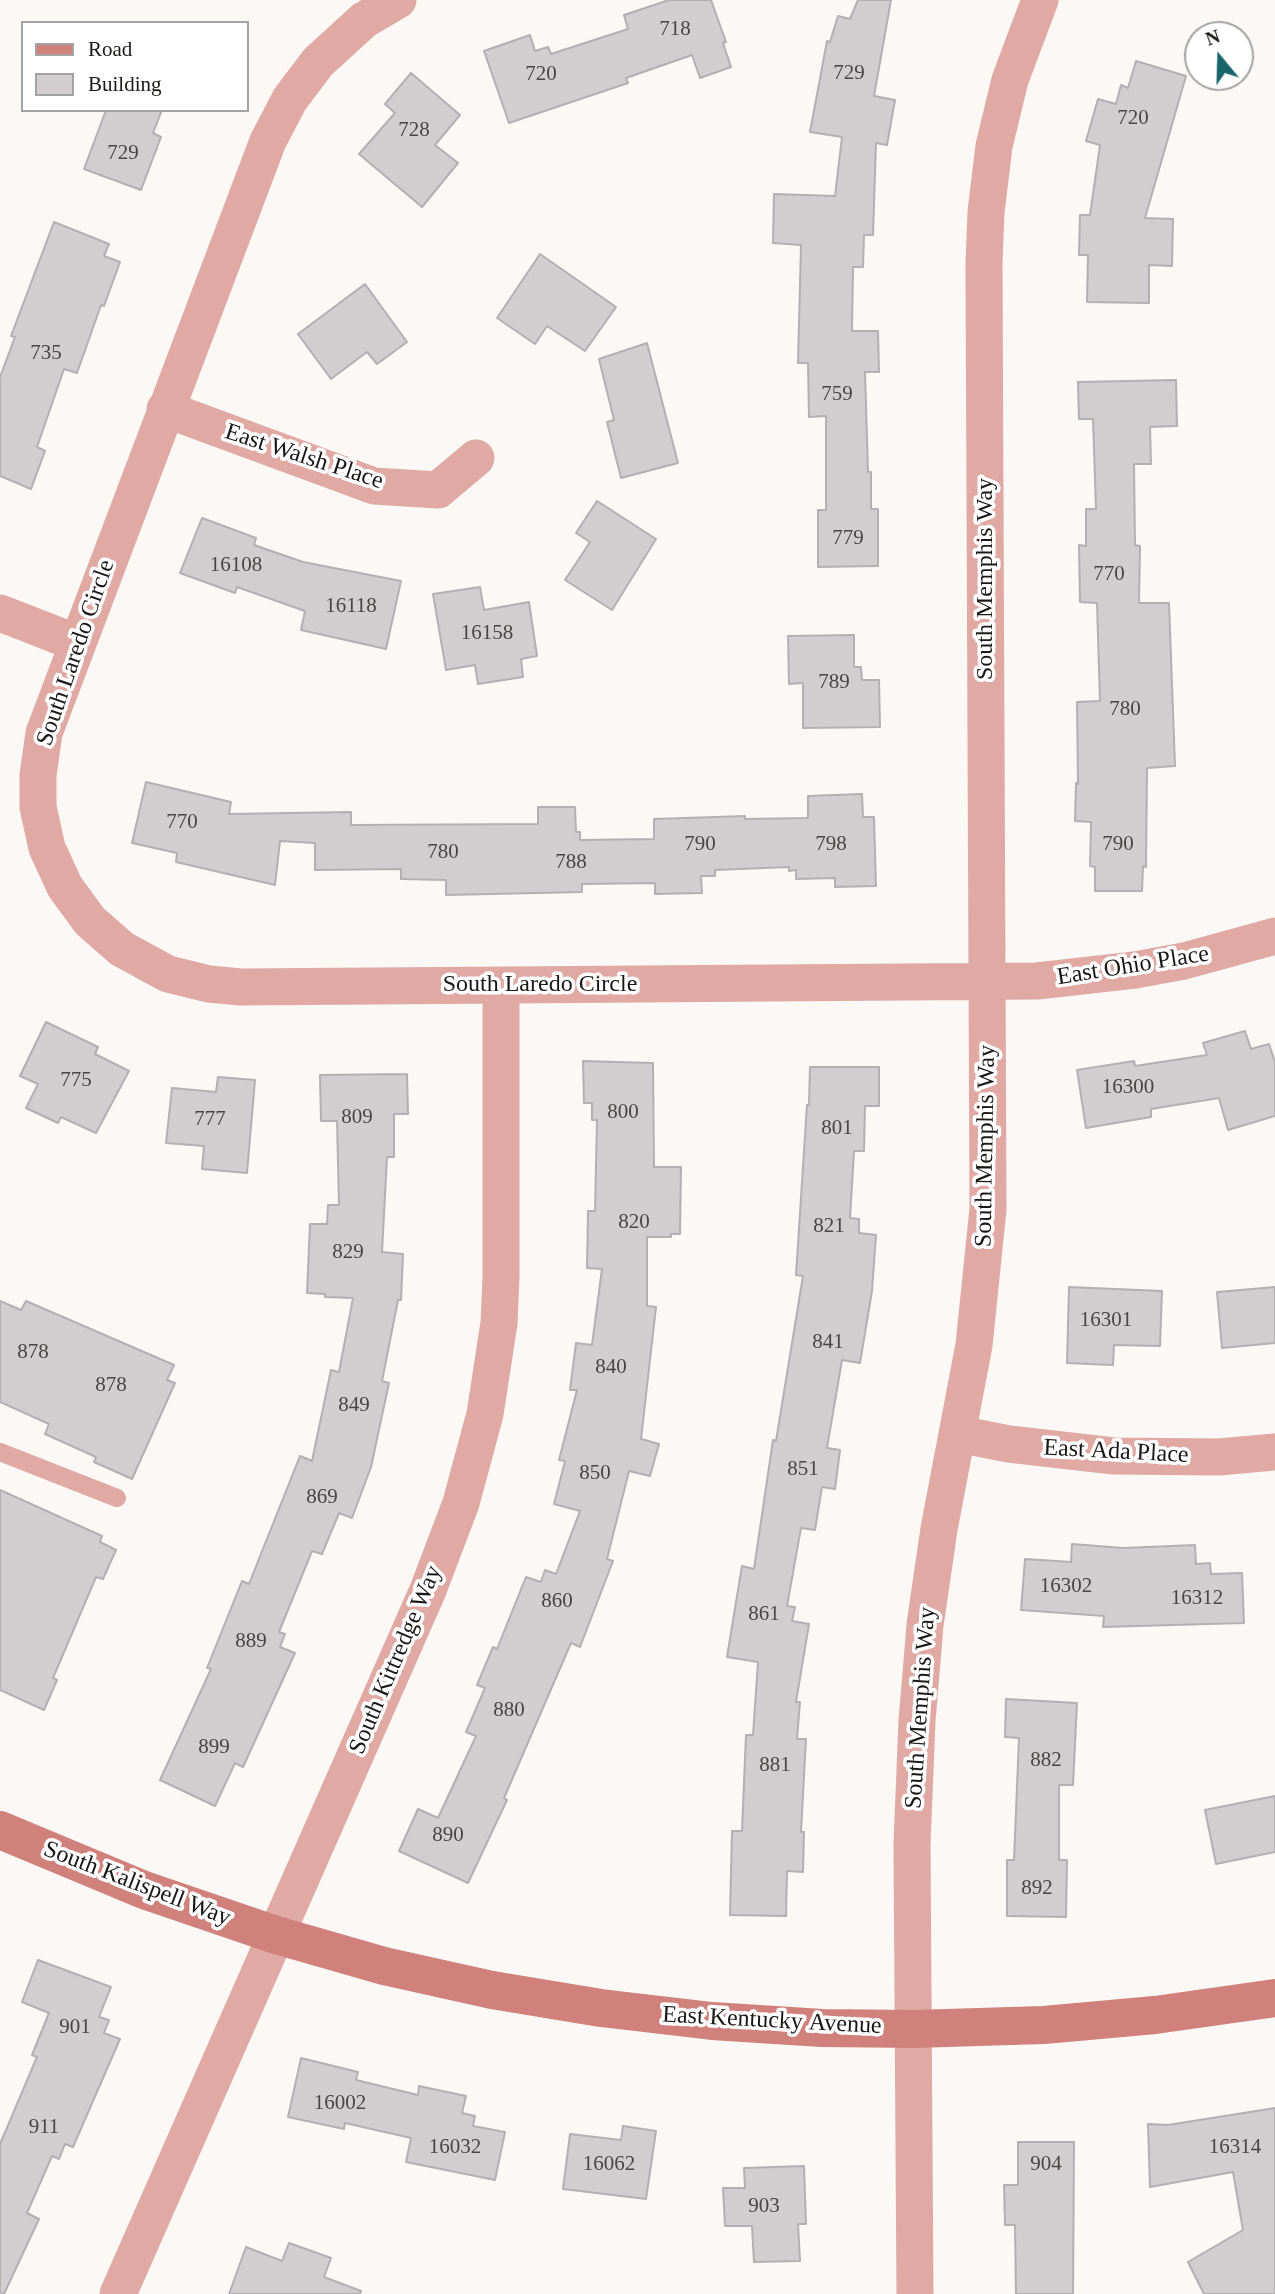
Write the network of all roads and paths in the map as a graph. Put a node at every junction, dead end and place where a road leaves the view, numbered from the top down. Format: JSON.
{"nodes":[{"id":1,"x":398,"y":0,"type":"edge"},
{"id":2,"x":1040,"y":0,"type":"edge"},
{"id":3,"x":165,"y":409,"type":"junction"},
{"id":4,"x":476,"y":458,"type":"dead end"},
{"id":5,"x":0,"y":613,"type":"edge"},
{"id":6,"x":77,"y":643,"type":"junction"},
{"id":7,"x":1275,"y":936,"type":"edge"},
{"id":8,"x":988,"y":982,"type":"junction"},
{"id":9,"x":501,"y":986,"type":"junction"},
{"id":10,"x":958,"y":1434,"type":"junction"},
{"id":11,"x":0,"y":1452,"type":"edge"},
{"id":12,"x":1275,"y":1452,"type":"edge"},
{"id":13,"x":117,"y":1498,"type":"dead end"},
{"id":14,"x":0,"y":1829,"type":"edge"},
{"id":15,"x":276,"y":1936,"type":"junction"},
{"id":16,"x":1275,"y":1998,"type":"edge"},
{"id":17,"x":914,"y":2029,"type":"junction"},
{"id":18,"x":118,"y":2294,"type":"edge"},
{"id":19,"x":915,"y":2294,"type":"edge"}],
"edges":[{"from":1,"to":3,"type":"street","name":"South Laredo Circle"},
{"from":2,"to":8,"type":"street","name":"South Memphis Way"},
{"from":3,"to":4,"type":"street","name":"East Walsh Place"},
{"from":3,"to":6,"type":"street","name":"South Laredo Circle"},
{"from":5,"to":6,"type":"street"},
{"from":6,"to":9,"type":"street","name":"South Laredo Circle"},
{"from":7,"to":8,"type":"street","name":"East Ohio Place"},
{"from":8,"to":9,"type":"street","name":"South Laredo Circle"},
{"from":8,"to":10,"type":"street","name":"South Memphis Way"},
{"from":9,"to":15,"type":"street","name":"South Kittredge Way"},
{"from":10,"to":12,"type":"street","name":"East Ada Place"},
{"from":10,"to":17,"type":"street","name":"South Memphis Way"},
{"from":11,"to":13,"type":"lane"},
{"from":14,"to":15,"type":"street","name":"South Kalispell Way"},
{"from":15,"to":17,"type":"street","name":"East Kentucky Avenue"},
{"from":15,"to":18,"type":"street","name":"South Kittredge Way"},
{"from":16,"to":17,"type":"street","name":"East Kentucky Avenue"},
{"from":17,"to":19,"type":"street","name":"South Memphis Way"}]}
